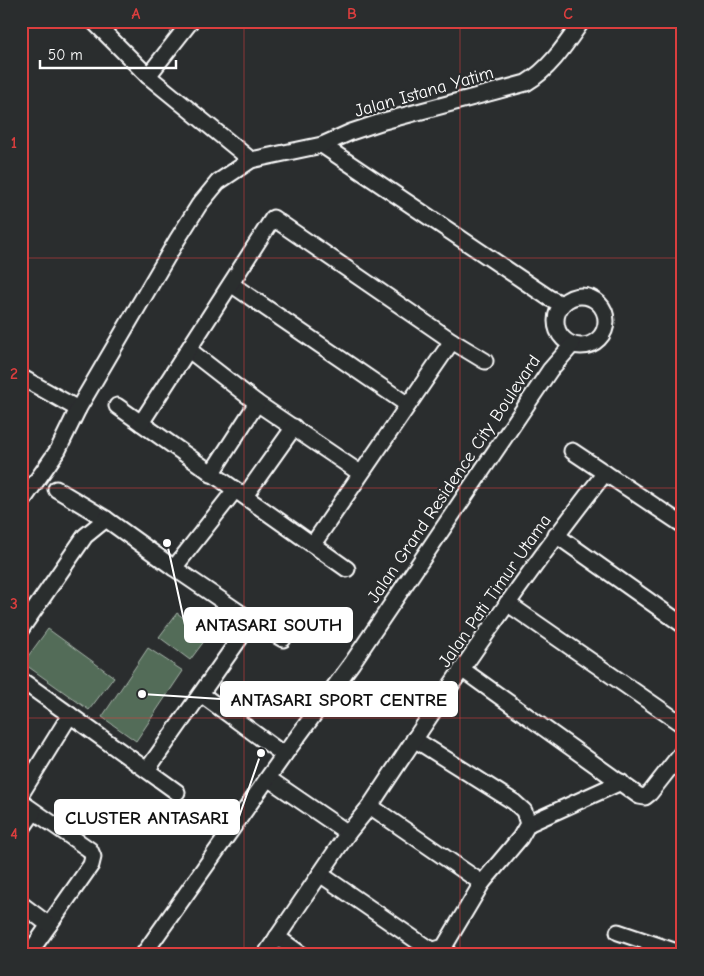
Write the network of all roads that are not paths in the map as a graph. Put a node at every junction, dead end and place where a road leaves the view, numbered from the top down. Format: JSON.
{"nodes":[{"id":1,"x":94,"y":21,"type":"edge"},
{"id":2,"x":191,"y":21,"type":"edge"},
{"id":3,"x":582,"y":21,"type":"edge"},
{"id":4,"x":148,"y":76,"type":"junction"},
{"id":5,"x":322,"y":145,"type":"junction"},
{"id":6,"x":251,"y":160,"type":"junction"},
{"id":7,"x":231,"y":284,"type":"junction"},
{"id":8,"x":562,"y":304,"type":"junction"},
{"id":9,"x":452,"y":341,"type":"junction"},
{"id":10,"x":572,"y":345,"type":"junction"},
{"id":11,"x":190,"y":350,"type":"junction"},
{"id":12,"x":485,"y":361,"type":"dead end"},
{"id":13,"x":21,"y":377,"type":"edge"},
{"id":14,"x":257,"y":403,"type":"junction"},
{"id":15,"x":408,"y":405,"type":"junction"},
{"id":16,"x":117,"y":406,"type":"dead end"},
{"id":17,"x":78,"y":409,"type":"junction"},
{"id":18,"x":141,"y":423,"type":"junction"},
{"id":19,"x":294,"y":427,"type":"junction"},
{"id":20,"x":572,"y":451,"type":"dead end"},
{"id":21,"x":605,"y":473,"type":"junction"},
{"id":22,"x":211,"y":474,"type":"junction"},
{"id":23,"x":360,"y":474,"type":"junction"},
{"id":24,"x":56,"y":489,"type":"dead end"},
{"id":25,"x":240,"y":493,"type":"junction"},
{"id":26,"x":21,"y":503,"type":"edge"},
{"id":27,"x":106,"y":519,"type":"junction"},
{"id":28,"x":683,"y":525,"type":"edge"},
{"id":29,"x":556,"y":535,"type":"junction"},
{"id":30,"x":313,"y":544,"type":"junction"},
{"id":31,"x":174,"y":568,"type":"junction"},
{"id":32,"x":347,"y":569,"type":"dead end"},
{"id":33,"x":507,"y":603,"type":"junction"},
{"id":34,"x":252,"y":622,"type":"junction"},
{"id":35,"x":683,"y":625,"type":"edge"},
{"id":36,"x":21,"y":629,"type":"edge"},
{"id":37,"x":283,"y":639,"type":"dead end"},
{"id":38,"x":463,"y":670,"type":"junction"},
{"id":39,"x":21,"y":680,"type":"edge"},
{"id":40,"x":202,"y":694,"type":"junction"},
{"id":41,"x":70,"y":715,"type":"junction"},
{"id":42,"x":683,"y":725,"type":"edge"},
{"id":43,"x":414,"y":739,"type":"junction"},
{"id":44,"x":683,"y":751,"type":"edge"},
{"id":45,"x":284,"y":755,"type":"junction"},
{"id":46,"x":147,"y":770,"type":"junction"},
{"id":47,"x":269,"y":779,"type":"junction"},
{"id":48,"x":621,"y":782,"type":"junction"},
{"id":49,"x":177,"y":792,"type":"dead end"},
{"id":50,"x":21,"y":794,"type":"edge"},
{"id":51,"x":21,"y":802,"type":"edge"},
{"id":52,"x":370,"y":806,"type":"junction"},
{"id":53,"x":33,"y":813,"type":"junction"},
{"id":54,"x":528,"y":824,"type":"junction"},
{"id":55,"x":21,"y":830,"type":"edge"},
{"id":56,"x":348,"y":833,"type":"junction"},
{"id":57,"x":320,"y":874,"type":"junction"},
{"id":58,"x":482,"y":883,"type":"junction"},
{"id":59,"x":21,"y":904,"type":"edge"},
{"id":60,"x":49,"y":924,"type":"junction"},
{"id":61,"x":618,"y":932,"type":"dead end"},
{"id":62,"x":277,"y":937,"type":"junction"},
{"id":63,"x":683,"y":954,"type":"edge"},
{"id":64,"x":28,"y":955,"type":"edge"},
{"id":65,"x":143,"y":955,"type":"edge"},
{"id":66,"x":265,"y":955,"type":"edge"},
{"id":67,"x":302,"y":955,"type":"edge"}],
"edges":[{"from":1,"to":4,"type":"street"},
{"from":2,"to":4,"type":"street"},
{"from":3,"to":5,"type":"street","name":"Jalan Istana Yatim"},
{"from":4,"to":6,"type":"street"},
{"from":5,"to":6,"type":"street","name":"Jalan Istana Yatim"},
{"from":5,"to":8,"type":"street"},
{"from":6,"to":17,"type":"street"},
{"from":7,"to":9,"type":"street"},
{"from":7,"to":11,"type":"street"},
{"from":7,"to":15,"type":"street"},
{"from":8,"to":10,"type":"street"},
{"from":8,"to":10,"type":"street"},
{"from":9,"to":12,"type":"street"},
{"from":9,"to":15,"type":"street"},
{"from":10,"to":45,"type":"street","name":"Jalan Grand Residence City Boulevard"},
{"from":11,"to":14,"type":"street"},
{"from":11,"to":18,"type":"street"},
{"from":13,"to":17,"type":"street"},
{"from":14,"to":19,"type":"street"},
{"from":14,"to":22,"type":"street"},
{"from":15,"to":23,"type":"street"},
{"from":16,"to":18,"type":"street"},
{"from":17,"to":26,"type":"street"},
{"from":18,"to":22,"type":"street"},
{"from":19,"to":23,"type":"street"},
{"from":19,"to":25,"type":"street"},
{"from":20,"to":21,"type":"street"},
{"from":21,"to":28,"type":"street"},
{"from":21,"to":29,"type":"street","name":"Jalan Pati Timur Utama"},
{"from":22,"to":25,"type":"street"},
{"from":23,"to":30,"type":"street"},
{"from":24,"to":27,"type":"street"},
{"from":25,"to":30,"type":"street"},
{"from":25,"to":31,"type":"street"},
{"from":27,"to":31,"type":"street"},
{"from":27,"to":36,"type":"street"},
{"from":29,"to":33,"type":"street","name":"Jalan Pati Timur Utama"},
{"from":29,"to":35,"type":"street"},
{"from":30,"to":32,"type":"street"},
{"from":31,"to":34,"type":"street"},
{"from":33,"to":38,"type":"street","name":"Jalan Pati Timur Utama"},
{"from":33,"to":42,"type":"street"},
{"from":34,"to":37,"type":"street"},
{"from":34,"to":40,"type":"street"},
{"from":38,"to":43,"type":"street","name":"Jalan Pati Timur Utama"},
{"from":38,"to":48,"type":"street"},
{"from":39,"to":41,"type":"street"},
{"from":40,"to":45,"type":"street"},
{"from":40,"to":46,"type":"street"},
{"from":41,"to":46,"type":"street"},
{"from":41,"to":50,"type":"street"},
{"from":43,"to":52,"type":"street","name":"Jalan Pati Timur Utama"},
{"from":43,"to":54,"type":"street"},
{"from":44,"to":48,"type":"street"},
{"from":45,"to":47,"type":"street","name":"Jalan Grand Residence City Boulevard"},
{"from":46,"to":49,"type":"street"},
{"from":47,"to":56,"type":"street"},
{"from":47,"to":65,"type":"street","name":"Jalan Grand Residence City Boulevard"},
{"from":48,"to":54,"type":"street"},
{"from":51,"to":53,"type":"street"},
{"from":52,"to":56,"type":"street","name":"Jalan Pati Timur Utama"},
{"from":52,"to":58,"type":"street"},
{"from":53,"to":55,"type":"street"},
{"from":53,"to":60,"type":"street"},
{"from":54,"to":58,"type":"street"},
{"from":56,"to":57,"type":"street","name":"Jalan Pati Timur Utama"},
{"from":57,"to":58,"type":"street"},
{"from":57,"to":62,"type":"street","name":"Jalan Pati Timur Utama"},
{"from":59,"to":60,"type":"street"},
{"from":60,"to":64,"type":"street"},
{"from":61,"to":63,"type":"street"},
{"from":62,"to":66,"type":"street","name":"Jalan Pati Timur Utama"},
{"from":62,"to":67,"type":"street"}]}
